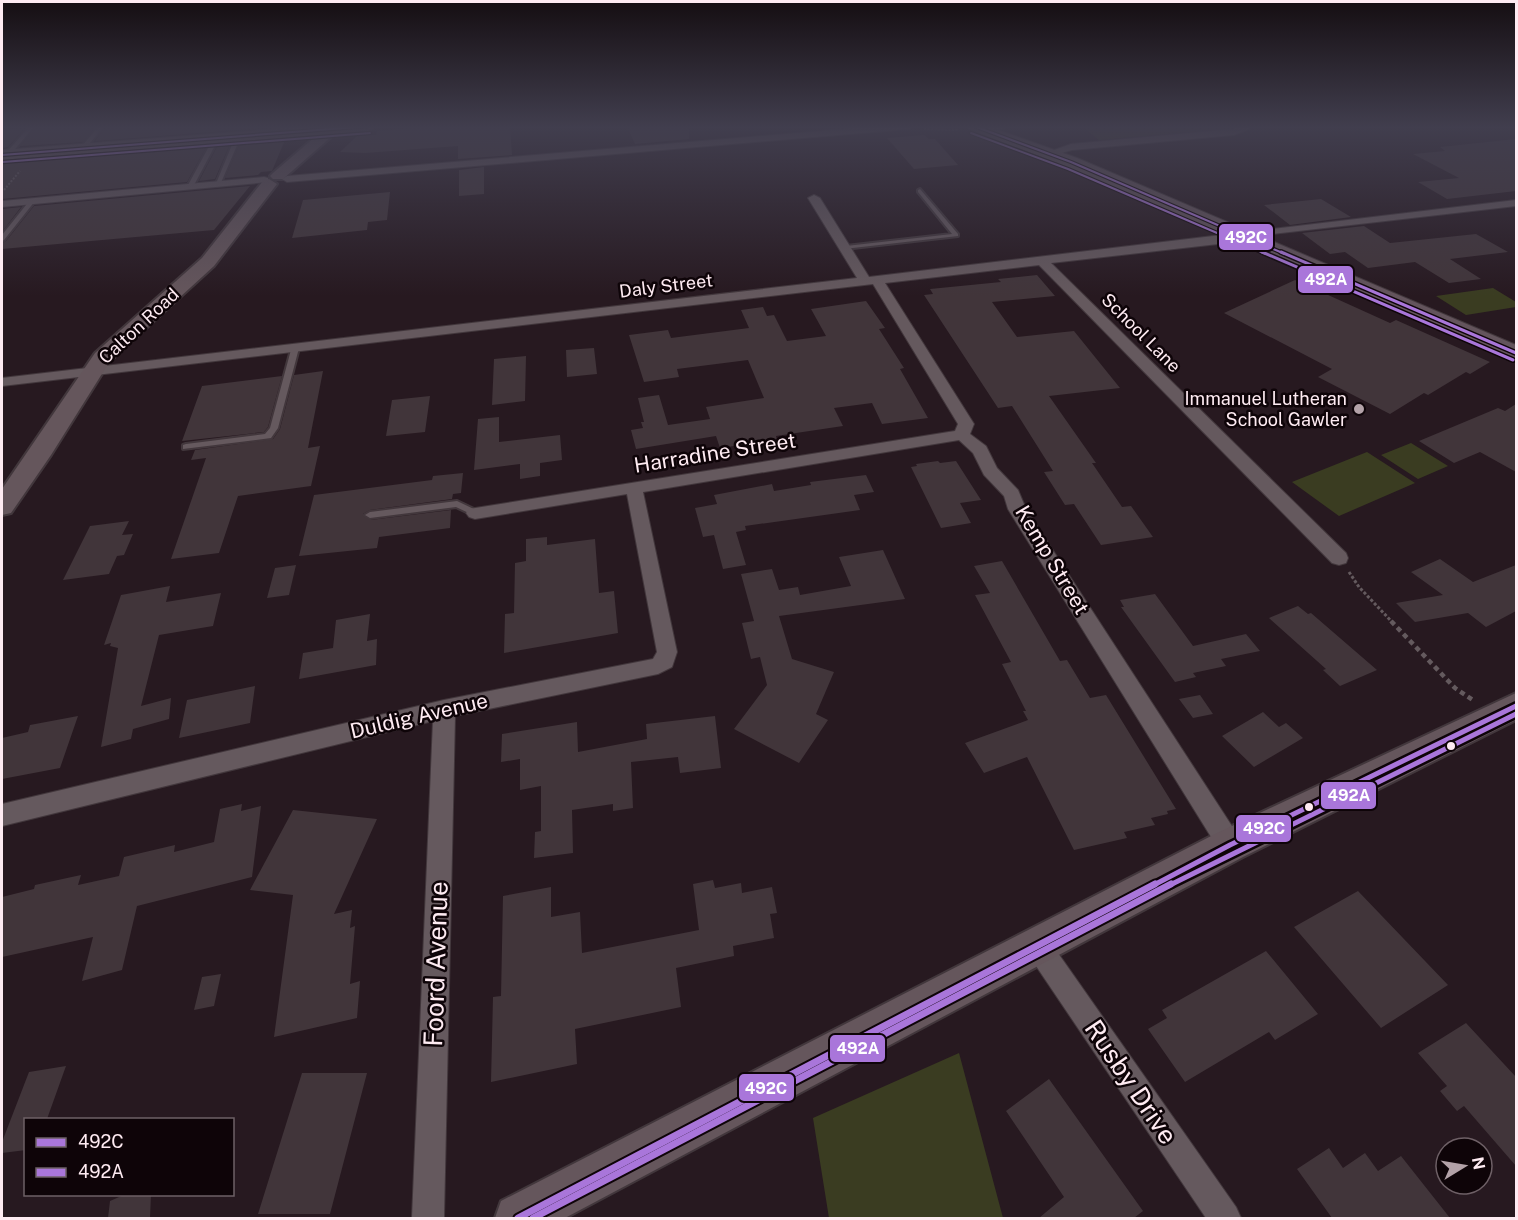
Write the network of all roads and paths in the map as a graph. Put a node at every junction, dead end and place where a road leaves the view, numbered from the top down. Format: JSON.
{"nodes":[{"id":1,"x":192,"y":183,"type":"edge"},
{"id":2,"x":241,"y":183,"type":"edge"},
{"id":3,"x":272,"y":183,"type":"edge"},
{"id":4,"x":1122,"y":183,"type":"edge"},
{"id":5,"x":217,"y":185,"type":"joint"},
{"id":6,"x":190,"y":187,"type":"junction"},
{"id":7,"x":920,"y":191,"type":"dead end"},
{"id":8,"x":814,"y":198,"type":"dead end"},
{"id":9,"x":1516,"y":203,"type":"edge"},
{"id":10,"x":2,"y":204,"type":"edge"},
{"id":11,"x":32,"y":207,"type":"junction"},
{"id":12,"x":22,"y":213,"type":"junction"},
{"id":13,"x":1244,"y":234,"type":"junction"},
{"id":14,"x":2,"y":239,"type":"edge"},
{"id":15,"x":846,"y":248,"type":"junction"},
{"id":16,"x":1043,"y":262,"type":"junction"},
{"id":17,"x":872,"y":281,"type":"junction"},
{"id":18,"x":295,"y":348,"type":"junction"},
{"id":19,"x":1516,"y":353,"type":"edge"},
{"id":20,"x":92,"y":371,"type":"junction"},
{"id":21,"x":2,"y":382,"type":"edge"},
{"id":22,"x":962,"y":435,"type":"junction"},
{"id":23,"x":186,"y":447,"type":"dead end"},
{"id":24,"x":634,"y":489,"type":"junction"},
{"id":25,"x":2,"y":507,"type":"edge"},
{"id":26,"x":475,"y":513,"type":"joint"},
{"id":27,"x":370,"y":515,"type":"dead end"},
{"id":28,"x":1339,"y":558,"type":"joint"},
{"id":29,"x":444,"y":709,"type":"junction"},
{"id":30,"x":1506,"y":711,"type":"edge"},
{"id":31,"x":2,"y":815,"type":"edge"},
{"id":32,"x":1230,"y":845,"type":"junction"},
{"id":33,"x":1037,"y":945,"type":"junction"},
{"id":34,"x":428,"y":1218,"type":"edge"},
{"id":35,"x":519,"y":1218,"type":"edge"},
{"id":36,"x":1225,"y":1218,"type":"edge"}],
"edges":[{"from":1,"to":6,"type":"lane"},
{"from":2,"to":5,"type":"street"},
{"from":3,"to":20,"type":"main road","name":"Calton Road"},
{"from":4,"to":13,"type":"main road"},
{"from":5,"to":6,"type":"street"},
{"from":6,"to":11,"type":"street"},
{"from":7,"to":15,"type":"lane"},
{"from":8,"to":15,"type":"street"},
{"from":9,"to":13,"type":"street","name":"Daly Street"},
{"from":10,"to":11,"type":"street"},
{"from":11,"to":12,"type":"lane"},
{"from":11,"to":12,"type":"lane"},
{"from":12,"to":14,"type":"lane"},
{"from":13,"to":16,"type":"street","name":"Daly Street"},
{"from":13,"to":19,"type":"main road"},
{"from":15,"to":17,"type":"street"},
{"from":16,"to":17,"type":"street","name":"Daly Street"},
{"from":16,"to":28,"type":"street","name":"School Lane"},
{"from":17,"to":18,"type":"street","name":"Daly Street"},
{"from":17,"to":22,"type":"street"},
{"from":18,"to":20,"type":"street","name":"Daly Street"},
{"from":18,"to":23,"type":"lane"},
{"from":20,"to":21,"type":"street","name":"Daly Street"},
{"from":20,"to":25,"type":"main road","name":"Calton Road"},
{"from":22,"to":24,"type":"street","name":"Harradine Street"},
{"from":22,"to":32,"type":"street","name":"Kemp Street"},
{"from":24,"to":26,"type":"street","name":"Harradine Street"},
{"from":24,"to":29,"type":"street","name":"Duldig Avenue"},
{"from":26,"to":27,"type":"lane"},
{"from":28,"to":30,"type":"path"},
{"from":29,"to":31,"type":"street","name":"Duldig Avenue"},
{"from":29,"to":34,"type":"street","name":"Foord Avenue"},
{"from":30,"to":32,"type":"main road"},
{"from":32,"to":33,"type":"main road"},
{"from":33,"to":35,"type":"main road"},
{"from":33,"to":36,"type":"street","name":"Rusby Drive"}]}
